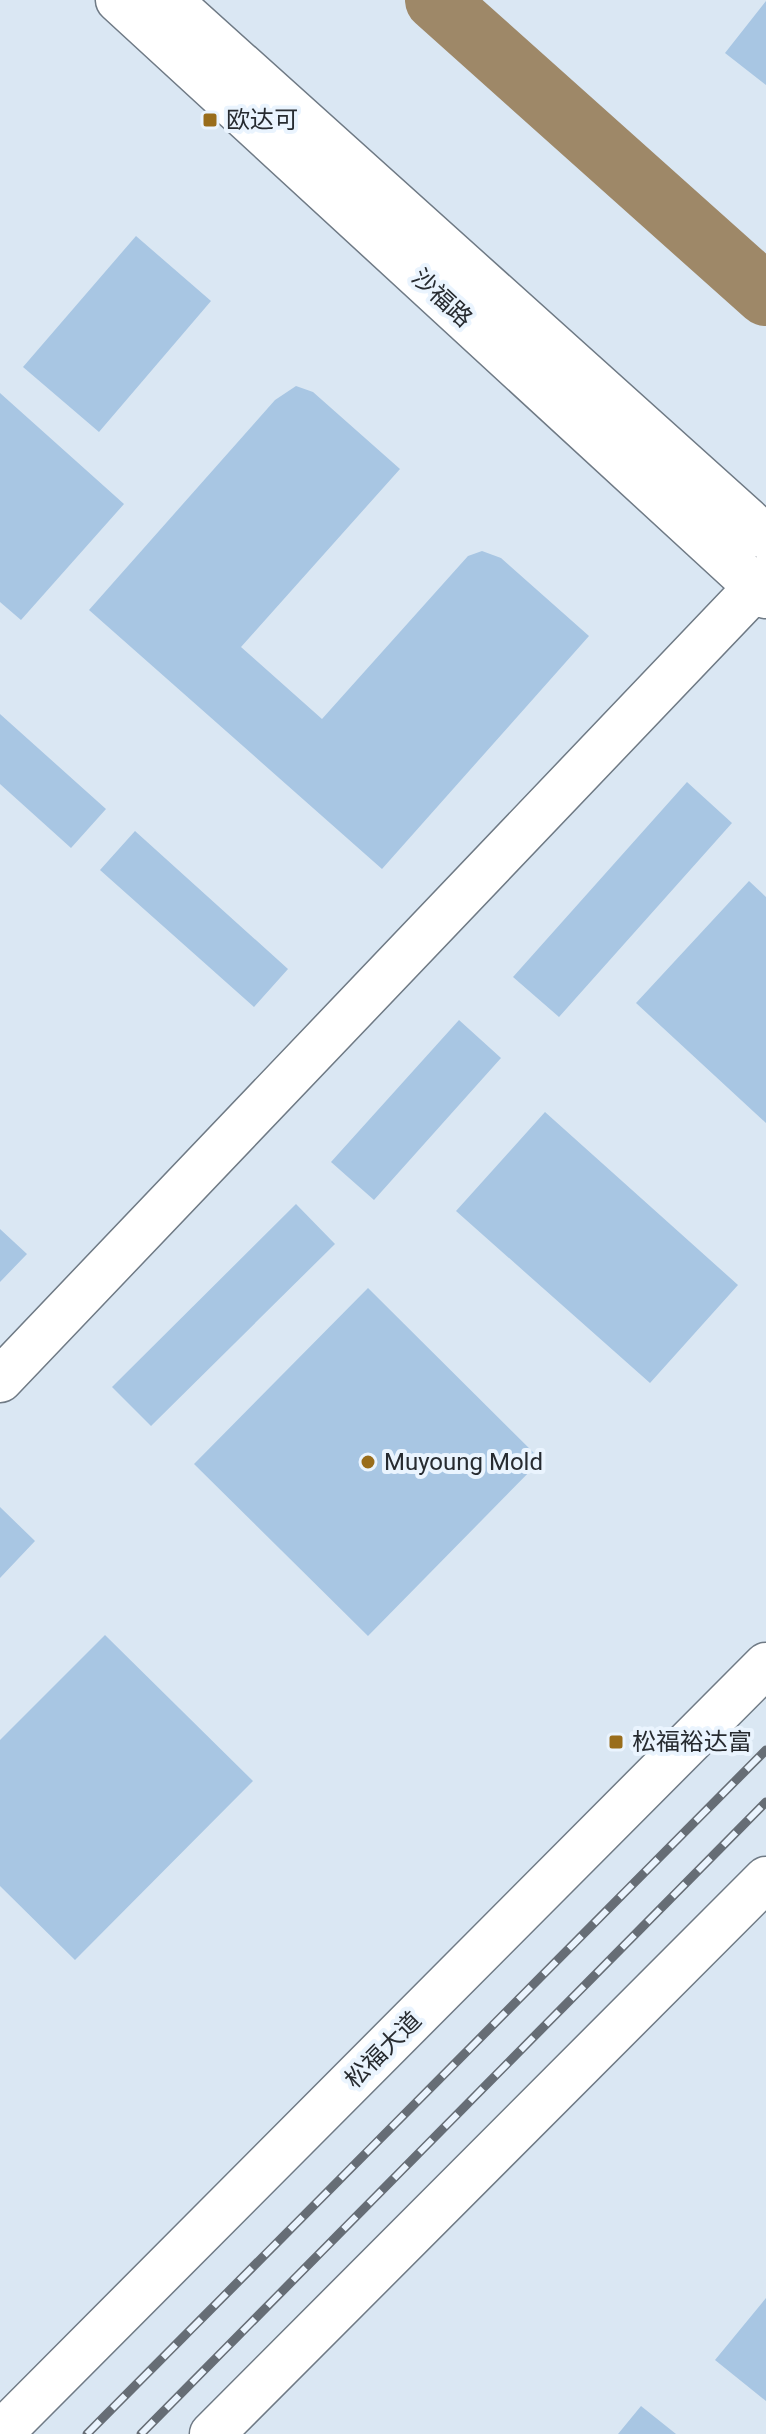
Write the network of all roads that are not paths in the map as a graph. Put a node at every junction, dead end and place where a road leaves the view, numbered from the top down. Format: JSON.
{"nodes":[{"id":1,"x":118,"y":0,"type":"edge"},
{"id":2,"x":169,"y":0,"type":"edge"},
{"id":3,"x":766,"y":537,"type":"edge"},
{"id":4,"x":763,"y":587,"type":"edge"},
{"id":5,"x":0,"y":1380,"type":"edge"},
{"id":6,"x":766,"y":1665,"type":"edge"},
{"id":7,"x":766,"y":1879,"type":"edge"},
{"id":8,"x":0,"y":2434,"type":"edge"},
{"id":9,"x":212,"y":2434,"type":"edge"}],
"edges":[{"from":1,"to":4,"type":"street","name":"沙福路"},
{"from":2,"to":3,"type":"street","name":"沙福路"},
{"from":4,"to":5,"type":"street"},
{"from":6,"to":8,"type":"street","name":"松福大道"},
{"from":7,"to":9,"type":"street"}]}
